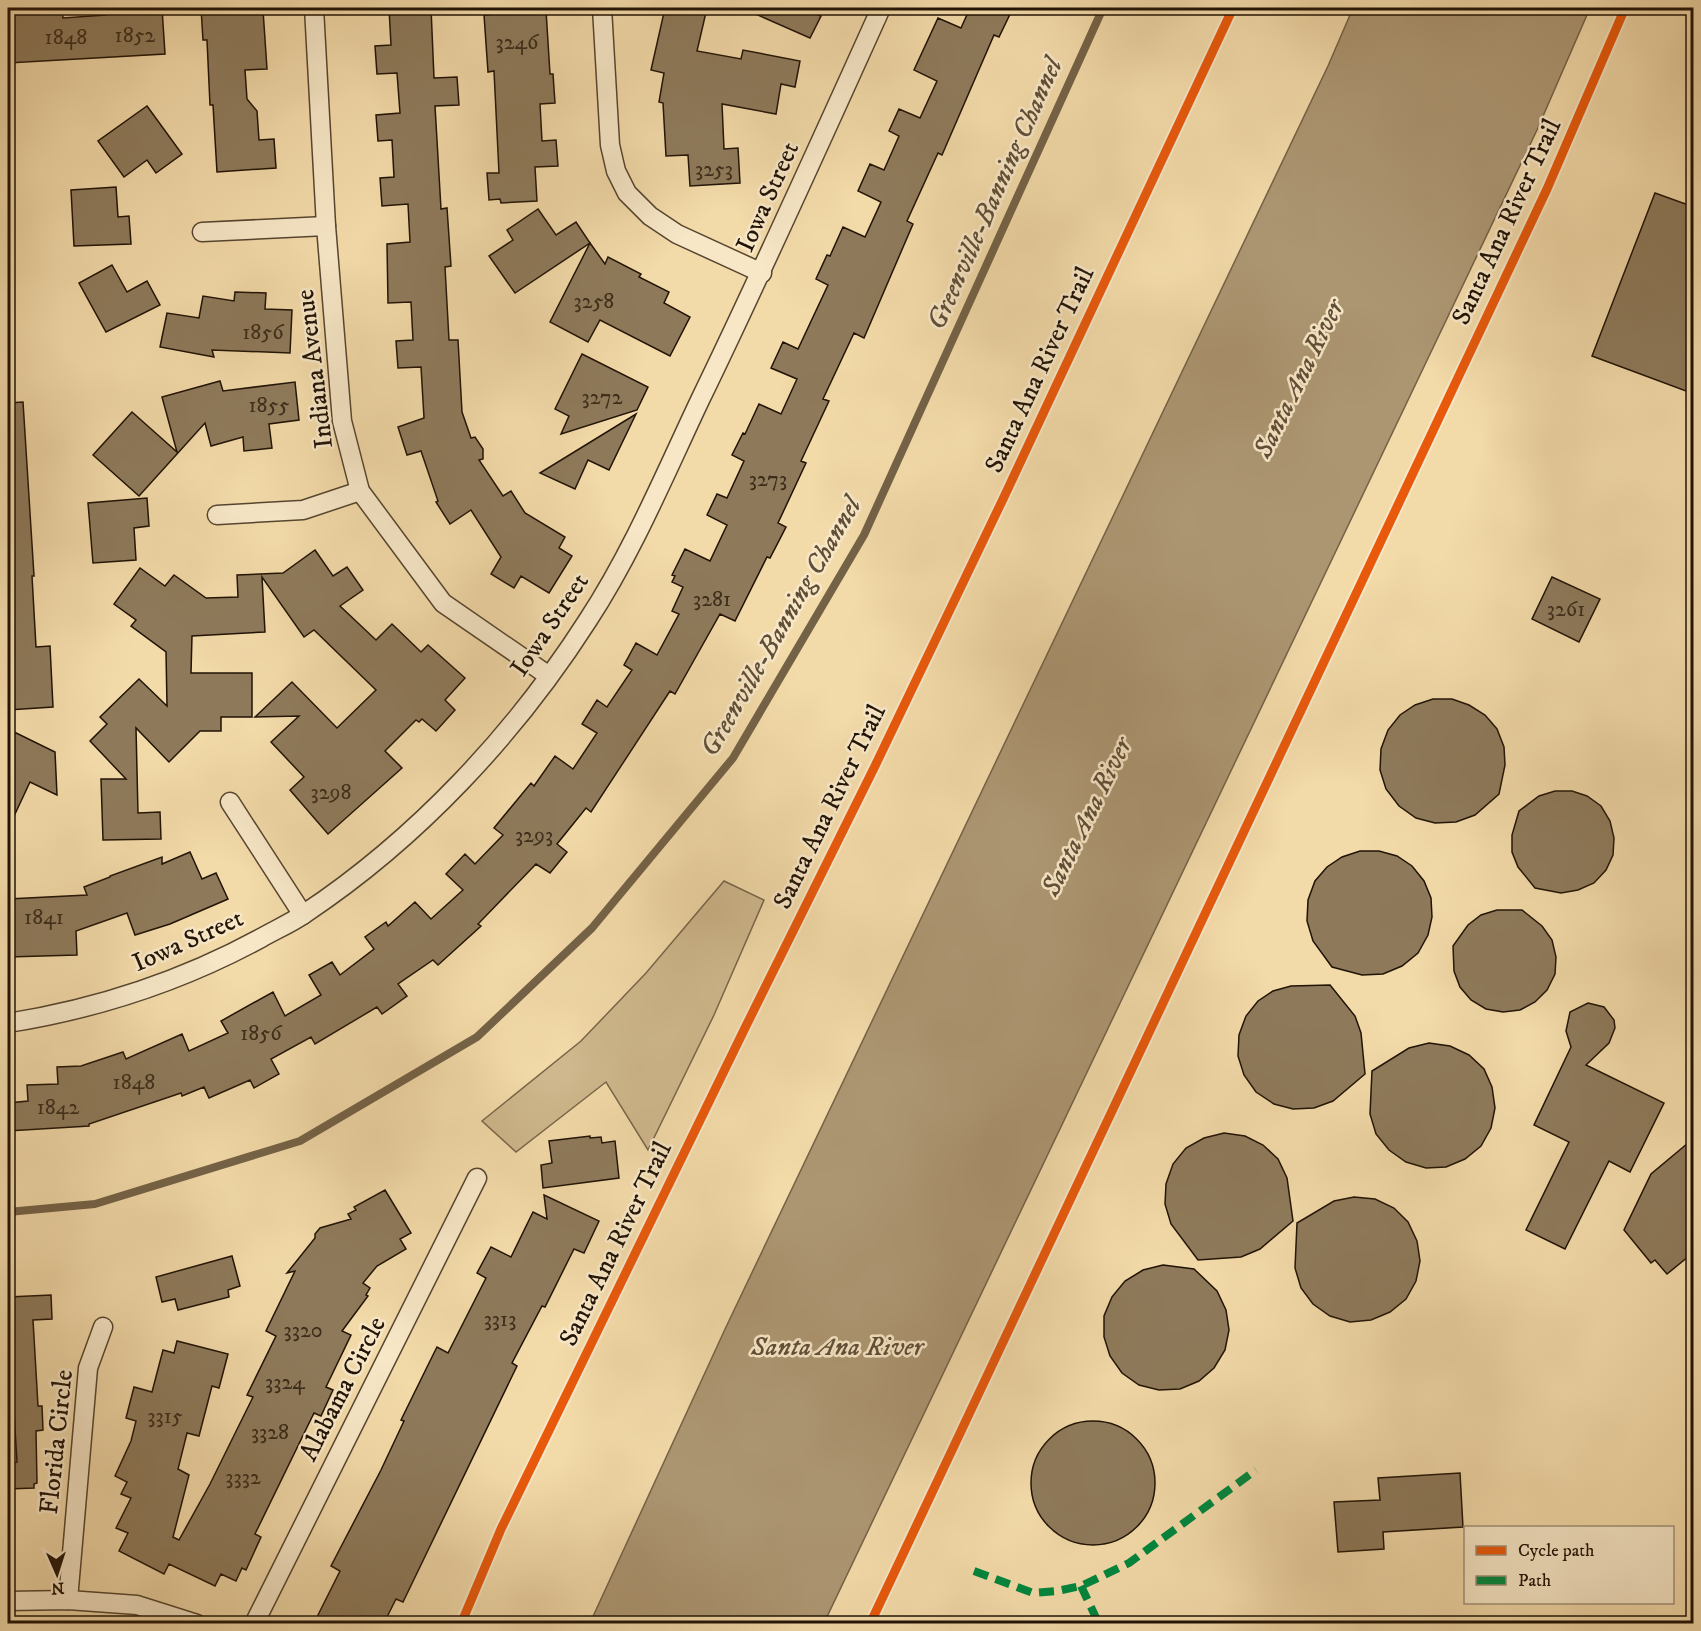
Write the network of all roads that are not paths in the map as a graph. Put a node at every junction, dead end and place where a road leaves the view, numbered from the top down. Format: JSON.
{"nodes":[{"id":1,"x":314,"y":8,"type":"edge"},
{"id":2,"x":602,"y":8,"type":"edge"},
{"id":3,"x":881,"y":8,"type":"edge"},
{"id":4,"x":326,"y":226,"type":"junction"},
{"id":5,"x":202,"y":232,"type":"dead end"},
{"id":6,"x":762,"y":273,"type":"junction"},
{"id":7,"x":360,"y":491,"type":"junction"},
{"id":8,"x":217,"y":515,"type":"dead end"},
{"id":9,"x":549,"y":676,"type":"junction"},
{"id":10,"x":230,"y":802,"type":"dead end"},
{"id":11,"x":303,"y":915,"type":"junction"},
{"id":12,"x":8,"y":1023,"type":"edge"},
{"id":13,"x":477,"y":1178,"type":"dead end"},
{"id":14,"x":103,"y":1327,"type":"dead end"},
{"id":15,"x":68,"y":1600,"type":"junction"},
{"id":16,"x":8,"y":1601,"type":"edge"},
{"id":17,"x":197,"y":1623,"type":"edge"},
{"id":18,"x":254,"y":1623,"type":"edge"}],
"edges":[{"from":1,"to":4,"type":"street","name":"Indiana Avenue"},
{"from":2,"to":6,"type":"street"},
{"from":3,"to":6,"type":"street","name":"Iowa Street"},
{"from":4,"to":5,"type":"street"},
{"from":4,"to":7,"type":"street","name":"Indiana Avenue"},
{"from":6,"to":9,"type":"street","name":"Iowa Street"},
{"from":7,"to":8,"type":"street"},
{"from":7,"to":9,"type":"street","name":"Indiana Avenue"},
{"from":9,"to":11,"type":"street","name":"Iowa Street"},
{"from":10,"to":11,"type":"street"},
{"from":11,"to":12,"type":"street","name":"Iowa Street"},
{"from":13,"to":18,"type":"street","name":"Alabama Circle"},
{"from":14,"to":15,"type":"street","name":"Florida Circle"},
{"from":15,"to":16,"type":"street"},
{"from":15,"to":17,"type":"street"}]}
